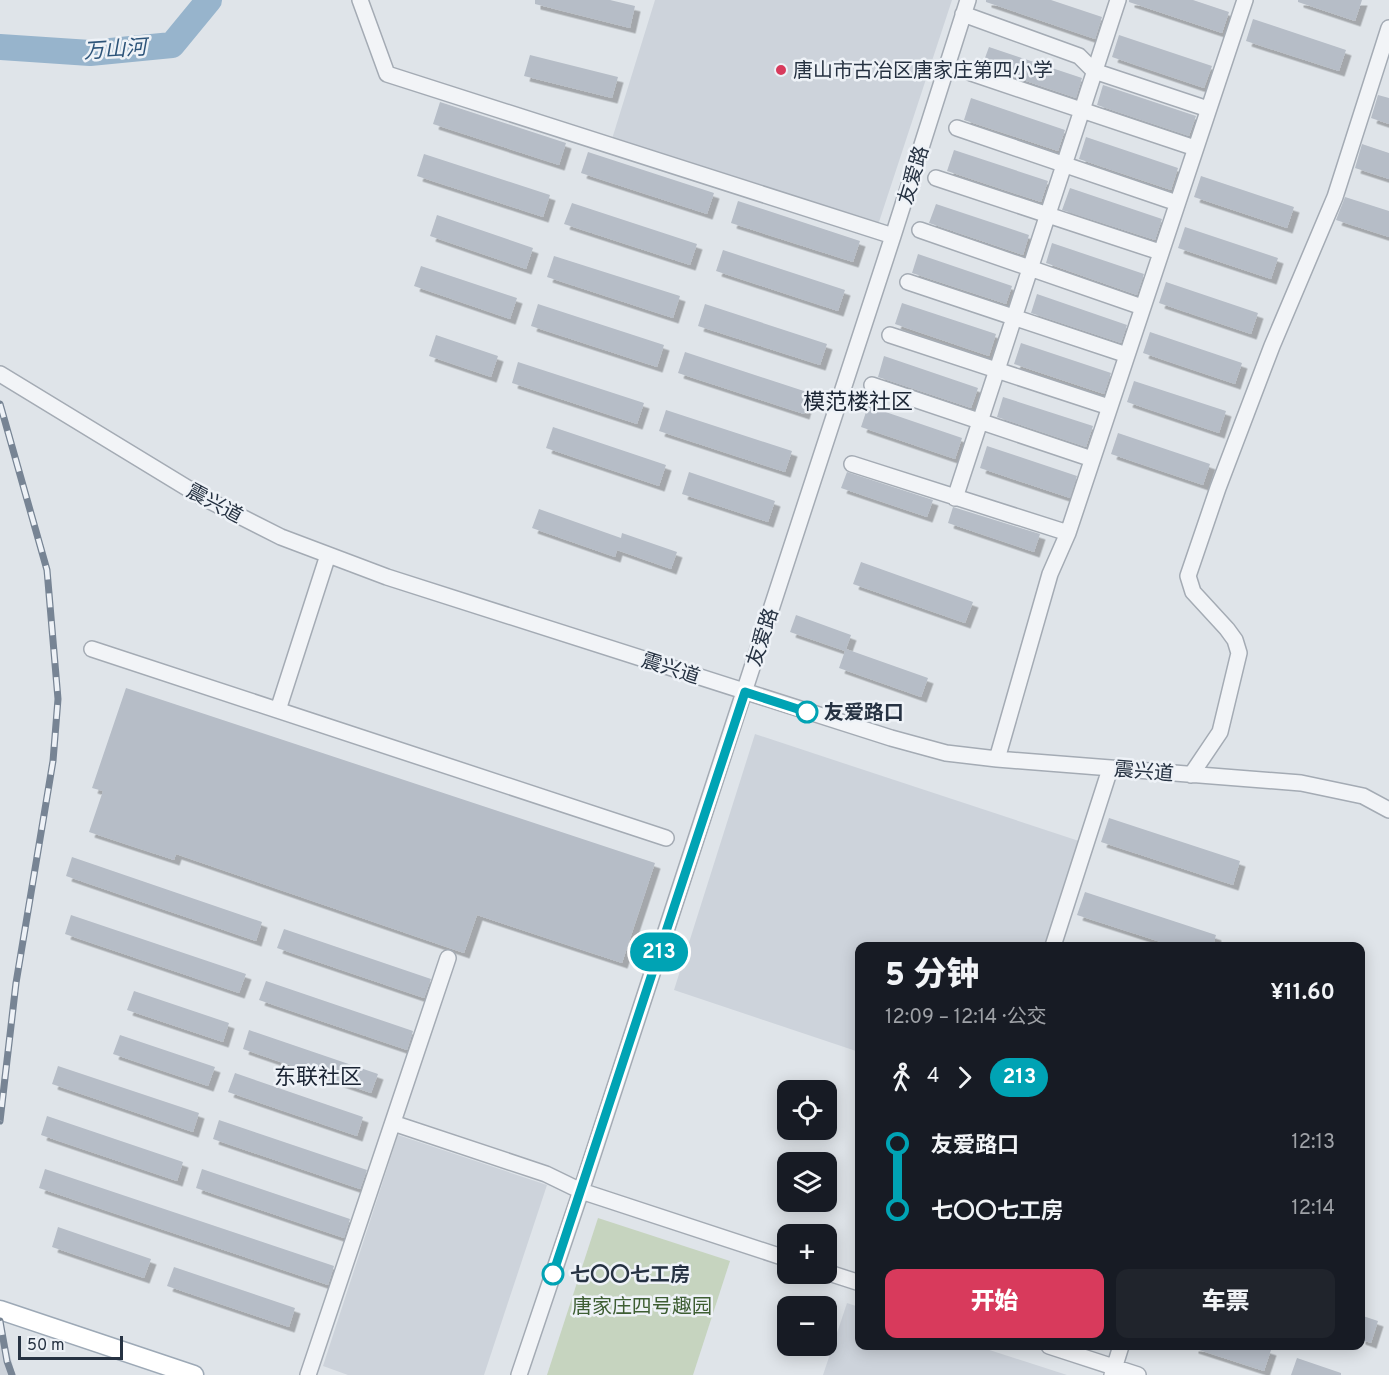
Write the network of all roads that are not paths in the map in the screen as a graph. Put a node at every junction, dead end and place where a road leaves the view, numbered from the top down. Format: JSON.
{"nodes":[{"id":1,"x":360,"y":0,"type":"edge"},
{"id":2,"x":1118,"y":0,"type":"edge"},
{"id":3,"x":1245,"y":0,"type":"edge"},
{"id":4,"x":965,"y":7,"type":"edge"},
{"id":5,"x":1389,"y":28,"type":"edge"},
{"id":6,"x":1094,"y":71,"type":"junction"},
{"id":7,"x":971,"y":73,"type":"dead end"},
{"id":8,"x":1208,"y":109,"type":"junction"},
{"id":9,"x":1081,"y":110,"type":"junction"},
{"id":10,"x":957,"y":128,"type":"dead end"},
{"id":11,"x":1195,"y":148,"type":"junction"},
{"id":12,"x":1064,"y":164,"type":"junction"},
{"id":13,"x":936,"y":178,"type":"dead end"},
{"id":14,"x":1177,"y":203,"type":"junction"},
{"id":15,"x":1047,"y":215,"type":"junction"},
{"id":16,"x":920,"y":230,"type":"dead end"},
{"id":17,"x":893,"y":236,"type":"junction"},
{"id":18,"x":1160,"y":252,"type":"junction"},
{"id":19,"x":1030,"y":268,"type":"junction"},
{"id":20,"x":908,"y":282,"type":"dead end"},
{"id":21,"x":1142,"y":307,"type":"junction"},
{"id":22,"x":1014,"y":318,"type":"junction"},
{"id":23,"x":890,"y":335,"type":"dead end"},
{"id":24,"x":1126,"y":355,"type":"junction"},
{"id":25,"x":997,"y":370,"type":"junction"},
{"id":26,"x":0,"y":374,"type":"edge"},
{"id":27,"x":872,"y":385,"type":"dead end"},
{"id":28,"x":1109,"y":407,"type":"junction"},
{"id":29,"x":980,"y":421,"type":"junction"},
{"id":30,"x":1092,"y":459,"type":"junction"},
{"id":31,"x":852,"y":464,"type":"dead end"},
{"id":32,"x":955,"y":498,"type":"junction"},
{"id":33,"x":1068,"y":533,"type":"junction"},
{"id":34,"x":328,"y":555,"type":"junction"},
{"id":35,"x":92,"y":649,"type":"dead end"},
{"id":36,"x":745,"y":692,"type":"junction"},
{"id":37,"x":278,"y":710,"type":"junction"},
{"id":38,"x":997,"y":759,"type":"junction"},
{"id":39,"x":1110,"y":768,"type":"junction"},
{"id":40,"x":1191,"y":775,"type":"junction"},
{"id":41,"x":1389,"y":810,"type":"edge"},
{"id":42,"x":666,"y":838,"type":"dead end"},
{"id":43,"x":1054,"y":942,"type":"edge"},
{"id":44,"x":448,"y":958,"type":"dead end"},
{"id":45,"x":393,"y":1123,"type":"junction"},
{"id":46,"x":581,"y":1191,"type":"junction"},
{"id":47,"x":777,"y":1255,"type":"edge"},
{"id":48,"x":837,"y":1276,"type":"edge"},
{"id":49,"x":855,"y":1281,"type":"edge"},
{"id":50,"x":0,"y":1310,"type":"edge"},
{"id":51,"x":1059,"y":1350,"type":"edge"},
{"id":52,"x":1120,"y":1350,"type":"edge"},
{"id":53,"x":1113,"y":1371,"type":"edge"},
{"id":54,"x":194,"y":1375,"type":"edge"},
{"id":55,"x":308,"y":1375,"type":"edge"},
{"id":56,"x":519,"y":1375,"type":"edge"},
{"id":57,"x":1138,"y":1375,"type":"edge"}],
"edges":[{"from":1,"to":17,"type":"street"},
{"from":2,"to":6,"type":"street"},
{"from":3,"to":8,"type":"street"},
{"from":4,"to":6,"type":"street"},
{"from":4,"to":17,"type":"street","name":"友爱路"},
{"from":5,"to":40,"type":"street"},
{"from":6,"to":8,"type":"street"},
{"from":6,"to":9,"type":"street"},
{"from":7,"to":9,"type":"street"},
{"from":8,"to":11,"type":"street"},
{"from":9,"to":11,"type":"street"},
{"from":9,"to":12,"type":"street"},
{"from":10,"to":12,"type":"street"},
{"from":11,"to":14,"type":"street"},
{"from":12,"to":14,"type":"street"},
{"from":12,"to":15,"type":"street"},
{"from":13,"to":15,"type":"street"},
{"from":14,"to":18,"type":"street"},
{"from":15,"to":18,"type":"street"},
{"from":15,"to":19,"type":"street"},
{"from":16,"to":19,"type":"street"},
{"from":17,"to":36,"type":"street","name":"友爱路"},
{"from":18,"to":21,"type":"street"},
{"from":19,"to":21,"type":"street"},
{"from":19,"to":22,"type":"street"},
{"from":20,"to":22,"type":"street"},
{"from":21,"to":24,"type":"street"},
{"from":22,"to":24,"type":"street"},
{"from":22,"to":25,"type":"street"},
{"from":23,"to":25,"type":"street"},
{"from":24,"to":28,"type":"street"},
{"from":25,"to":28,"type":"street"},
{"from":25,"to":29,"type":"street"},
{"from":26,"to":34,"type":"street","name":"震兴道"},
{"from":27,"to":29,"type":"street"},
{"from":28,"to":30,"type":"street"},
{"from":29,"to":30,"type":"street"},
{"from":29,"to":32,"type":"street"},
{"from":30,"to":33,"type":"street"},
{"from":31,"to":32,"type":"street"},
{"from":32,"to":33,"type":"street"},
{"from":33,"to":38,"type":"street"},
{"from":34,"to":36,"type":"street","name":"震兴道"},
{"from":34,"to":37,"type":"street"},
{"from":35,"to":37,"type":"street"},
{"from":36,"to":38,"type":"street","name":"震兴道"},
{"from":36,"to":46,"type":"street","name":"友爱路"},
{"from":37,"to":42,"type":"street"},
{"from":38,"to":39,"type":"street","name":"震兴道"},
{"from":39,"to":40,"type":"street","name":"震兴道"},
{"from":39,"to":43,"type":"street"},
{"from":40,"to":41,"type":"street","name":"震兴道"},
{"from":44,"to":45,"type":"street"},
{"from":45,"to":46,"type":"street"},
{"from":45,"to":55,"type":"street"},
{"from":46,"to":47,"type":"street"},
{"from":46,"to":56,"type":"street","name":"友爱路"},
{"from":48,"to":49,"type":"street"},
{"from":50,"to":54,"type":"main road"},
{"from":51,"to":53,"type":"street"},
{"from":52,"to":53,"type":"street"},
{"from":53,"to":57,"type":"street"}]}
